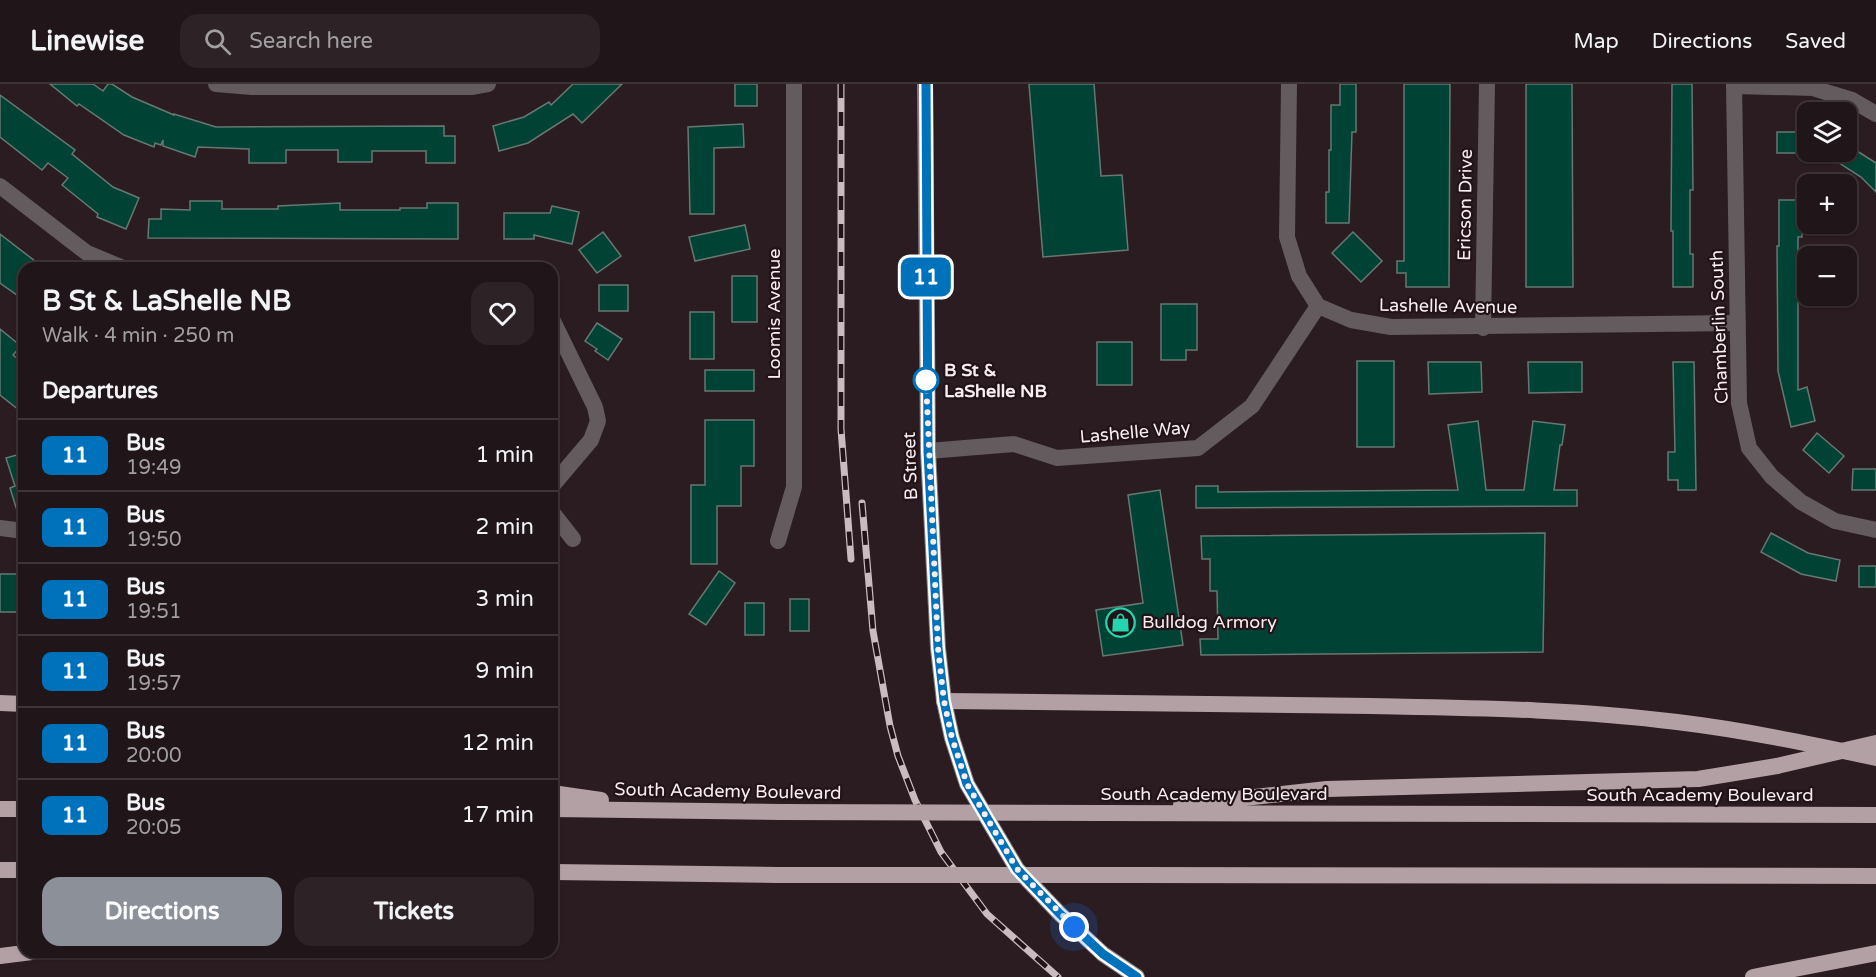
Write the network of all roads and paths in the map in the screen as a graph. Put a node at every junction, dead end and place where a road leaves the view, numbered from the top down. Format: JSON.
{"nodes":[{"id":1,"x":216,"y":84,"type":"edge"},
{"id":2,"x":488,"y":84,"type":"edge"},
{"id":3,"x":794,"y":84,"type":"edge"},
{"id":4,"x":926,"y":84,"type":"edge"},
{"id":5,"x":1289,"y":84,"type":"edge"},
{"id":6,"x":1487,"y":84,"type":"edge"},
{"id":7,"x":1734,"y":85,"type":"edge"},
{"id":8,"x":1876,"y":114,"type":"edge"},
{"id":9,"x":0,"y":186,"type":"edge"},
{"id":10,"x":109,"y":262,"type":"edge"},
{"id":11,"x":1318,"y":306,"type":"junction"},
{"id":12,"x":1737,"y":323,"type":"junction"},
{"id":13,"x":1483,"y":327,"type":"junction"},
{"id":14,"x":558,"y":331,"type":"edge"},
{"id":15,"x":928,"y":451,"type":"junction"},
{"id":16,"x":558,"y":479,"type":"edge"},
{"id":17,"x":558,"y":520,"type":"edge"},
{"id":18,"x":0,"y":528,"type":"edge"},
{"id":19,"x":18,"y":530,"type":"edge"},
{"id":20,"x":1876,"y":530,"type":"edge"},
{"id":21,"x":573,"y":539,"type":"dead end"},
{"id":22,"x":778,"y":541,"type":"dead end"},
{"id":23,"x":944,"y":701,"type":"junction"},
{"id":24,"x":0,"y":703,"type":"edge"},
{"id":25,"x":18,"y":704,"type":"edge"},
{"id":26,"x":1876,"y":743,"type":"edge"},
{"id":27,"x":1876,"y":758,"type":"edge"},
{"id":28,"x":558,"y":794,"type":"edge"},
{"id":29,"x":0,"y":809,"type":"edge"},
{"id":30,"x":18,"y":809,"type":"edge"},
{"id":31,"x":558,"y":809,"type":"edge"},
{"id":32,"x":658,"y":809,"type":"junction"},
{"id":33,"x":1103,"y":813,"type":"junction"},
{"id":34,"x":1876,"y":815,"type":"edge"},
{"id":35,"x":0,"y":870,"type":"edge"},
{"id":36,"x":18,"y":870,"type":"edge"},
{"id":37,"x":558,"y":874,"type":"edge"},
{"id":38,"x":1876,"y":876,"type":"edge"},
{"id":39,"x":18,"y":954,"type":"edge"},
{"id":40,"x":1876,"y":955,"type":"edge"},
{"id":41,"x":0,"y":956,"type":"edge"},
{"id":42,"x":1137,"y":977,"type":"edge"},
{"id":43,"x":1753,"y":977,"type":"edge"}],
"edges":[{"from":1,"to":2,"type":"street"},
{"from":3,"to":22,"type":"street","name":"Loomis Avenue"},
{"from":4,"to":15,"type":"main road","name":"B Street"},
{"from":5,"to":11,"type":"street"},
{"from":6,"to":13,"type":"street","name":"Ericson Drive"},
{"from":7,"to":8,"type":"street"},
{"from":7,"to":12,"type":"street","name":"Chamberlin South"},
{"from":9,"to":10,"type":"street"},
{"from":11,"to":13,"type":"street","name":"Lashelle Avenue"},
{"from":11,"to":15,"type":"street","name":"Lashelle Way"},
{"from":12,"to":13,"type":"street","name":"Lashelle Avenue"},
{"from":12,"to":20,"type":"street","name":"Chamberlin South"},
{"from":14,"to":16,"type":"street"},
{"from":15,"to":23,"type":"main road","name":"B Street"},
{"from":17,"to":21,"type":"street"},
{"from":18,"to":19,"type":"street"},
{"from":23,"to":27,"type":"highway"},
{"from":23,"to":42,"type":"main road","name":"B Street"},
{"from":24,"to":25,"type":"highway"},
{"from":26,"to":33,"type":"highway","bridge":true},
{"from":28,"to":32,"type":"highway"},
{"from":29,"to":30,"type":"highway"},
{"from":31,"to":32,"type":"highway","name":"South Academy Boulevard"},
{"from":32,"to":33,"type":"highway","name":"South Academy Boulevard","bridge":true},
{"from":33,"to":34,"type":"highway","name":"South Academy Boulevard"},
{"from":35,"to":36,"type":"highway"},
{"from":37,"to":38,"type":"highway","bridge":true},
{"from":39,"to":41,"type":"highway"},
{"from":40,"to":43,"type":"highway"}]}
